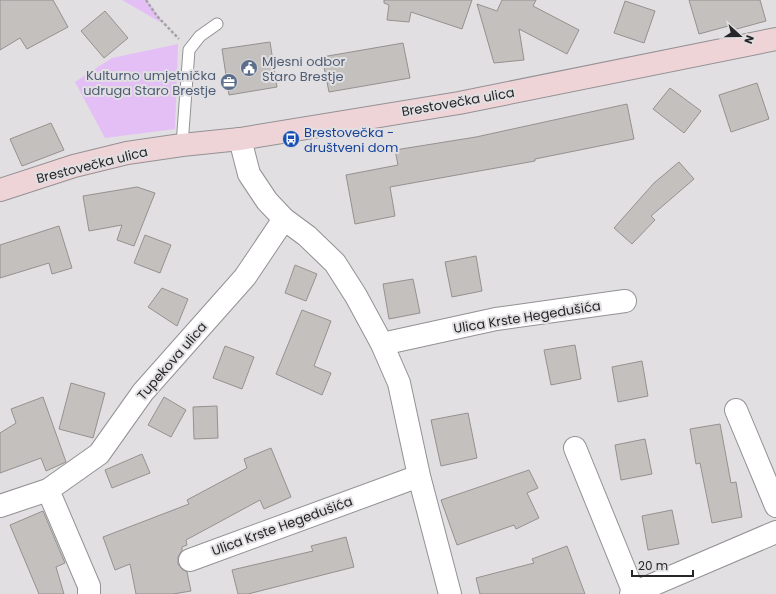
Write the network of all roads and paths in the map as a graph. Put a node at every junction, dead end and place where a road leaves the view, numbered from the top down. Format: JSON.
{"nodes":[{"id":1,"x":146,"y":0,"type":"edge"},
{"id":2,"x":217,"y":24,"type":"dead end"},
{"id":3,"x":776,"y":39,"type":"edge"},
{"id":4,"x":189,"y":50,"type":"junction"},
{"id":5,"x":240,"y":139,"type":"junction"},
{"id":6,"x":182,"y":145,"type":"junction"},
{"id":7,"x":0,"y":190,"type":"edge"},
{"id":8,"x":284,"y":219,"type":"junction"},
{"id":9,"x":625,"y":301,"type":"dead end"},
{"id":10,"x":382,"y":344,"type":"junction"},
{"id":11,"x":736,"y":410,"type":"dead end"},
{"id":12,"x":575,"y":448,"type":"dead end"},
{"id":13,"x":419,"y":476,"type":"junction"},
{"id":14,"x":48,"y":490,"type":"junction"},
{"id":15,"x":0,"y":506,"type":"edge"},
{"id":16,"x":776,"y":506,"type":"edge"},
{"id":17,"x":776,"y":532,"type":"edge"},
{"id":18,"x":190,"y":560,"type":"dead end"},
{"id":19,"x":632,"y":593,"type":"edge"},
{"id":20,"x":90,"y":594,"type":"edge"},
{"id":21,"x":450,"y":594,"type":"edge"}],
"edges":[{"from":1,"to":4,"type":"path"},
{"from":2,"to":4,"type":"lane"},
{"from":3,"to":5,"type":"street","name":"Brestovečka ulica"},
{"from":4,"to":6,"type":"lane"},
{"from":5,"to":6,"type":"street","name":"Brestovečka ulica"},
{"from":5,"to":8,"type":"street"},
{"from":6,"to":7,"type":"street","name":"Brestovečka ulica"},
{"from":8,"to":10,"type":"street"},
{"from":8,"to":14,"type":"street","name":"Tupekova ulica"},
{"from":9,"to":10,"type":"street","name":"Ulica Krste Hegedušića"},
{"from":10,"to":13,"type":"street"},
{"from":11,"to":16,"type":"street"},
{"from":12,"to":19,"type":"street"},
{"from":13,"to":18,"type":"street","name":"Ulica Krste Hegedušića"},
{"from":13,"to":21,"type":"street"},
{"from":14,"to":15,"type":"street","name":"Tupekova ulica"},
{"from":14,"to":20,"type":"street"},
{"from":17,"to":19,"type":"street"}]}
